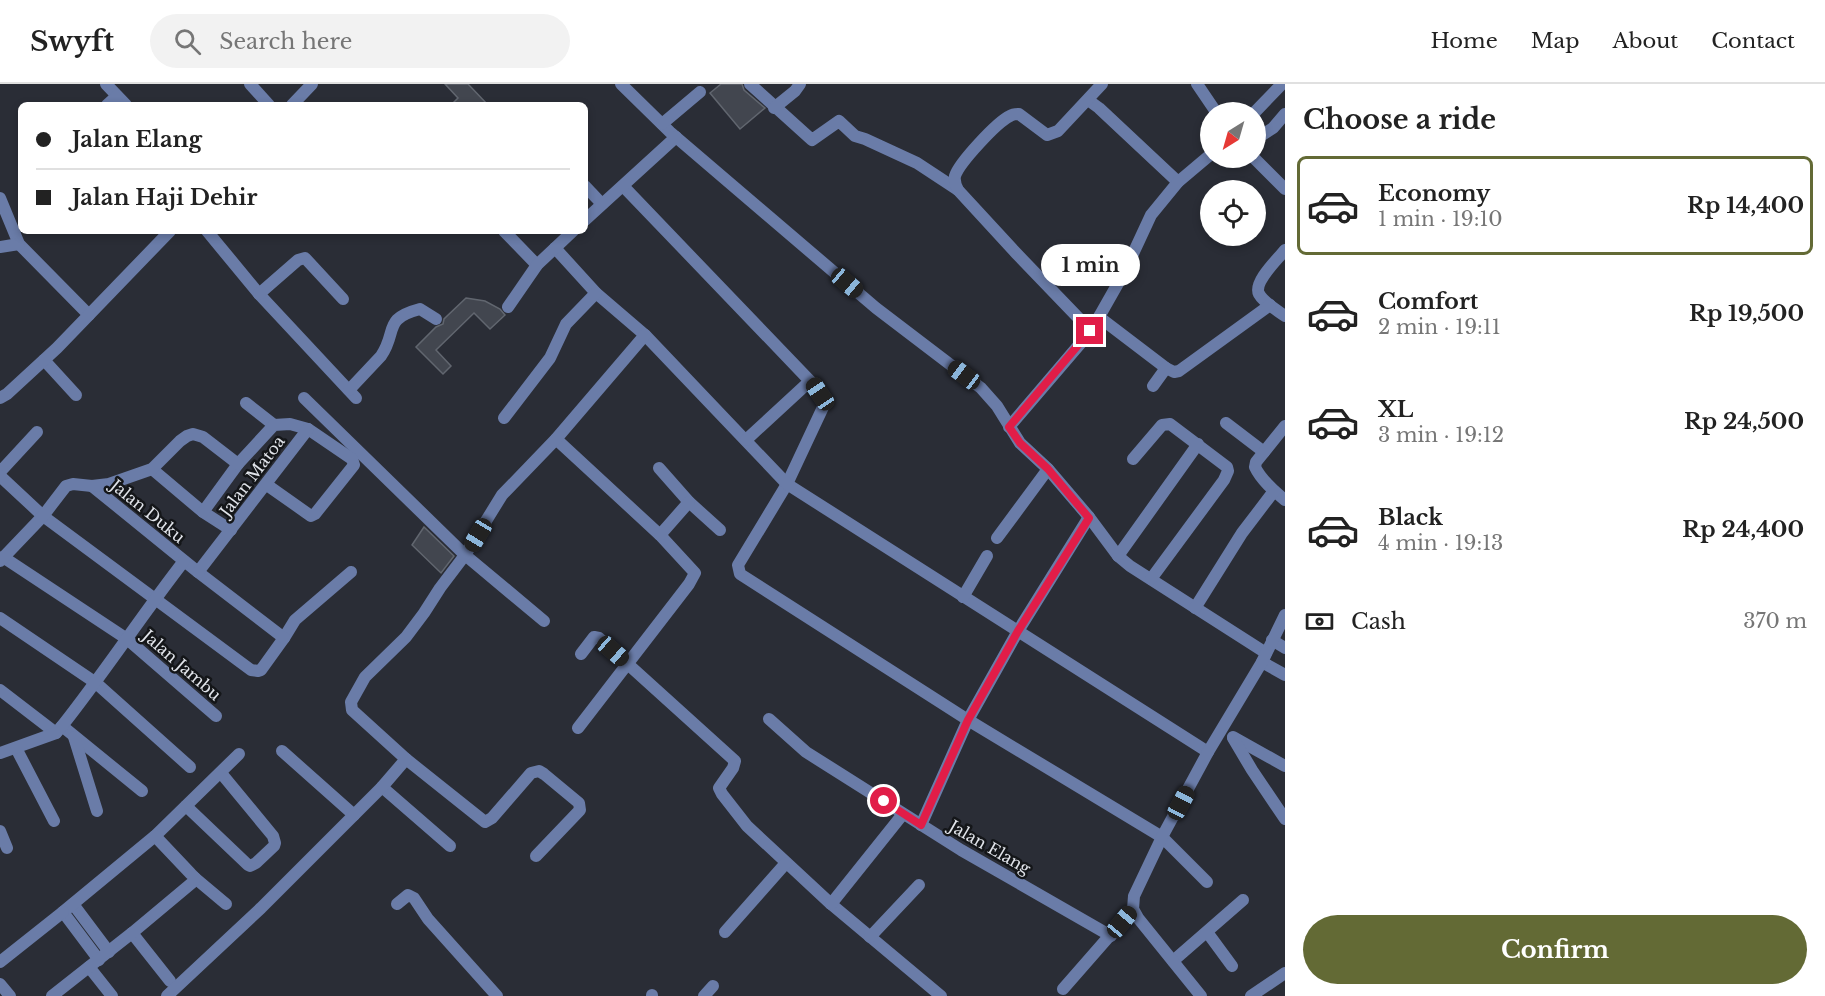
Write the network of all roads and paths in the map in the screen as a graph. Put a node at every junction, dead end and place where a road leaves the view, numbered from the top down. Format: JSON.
{"nodes":[{"id":1,"x":106,"y":84,"type":"edge"},
{"id":2,"x":250,"y":84,"type":"edge"},
{"id":3,"x":312,"y":84,"type":"edge"},
{"id":4,"x":621,"y":84,"type":"edge"},
{"id":5,"x":750,"y":84,"type":"edge"},
{"id":6,"x":800,"y":84,"type":"edge"},
{"id":7,"x":1102,"y":84,"type":"edge"},
{"id":8,"x":1197,"y":84,"type":"edge"},
{"id":9,"x":1282,"y":84,"type":"edge"},
{"id":10,"x":700,"y":92,"type":"dead end"},
{"id":11,"x":1088,"y":100,"type":"junction"},
{"id":12,"x":122,"y":101,"type":"edge"},
{"id":13,"x":266,"y":102,"type":"edge"},
{"id":14,"x":301,"y":102,"type":"edge"},
{"id":15,"x":1209,"y":102,"type":"edge"},
{"id":16,"x":1264,"y":102,"type":"edge"},
{"id":17,"x":774,"y":108,"type":"junction"},
{"id":18,"x":1285,"y":114,"type":"edge"},
{"id":19,"x":662,"y":124,"type":"junction"},
{"id":20,"x":1266,"y":133,"type":"edge"},
{"id":21,"x":676,"y":137,"type":"junction"},
{"id":22,"x":1200,"y":163,"type":"edge"},
{"id":23,"x":1264,"y":168,"type":"edge"},
{"id":24,"x":1178,"y":182,"type":"junction"},
{"id":25,"x":623,"y":186,"type":"junction"},
{"id":26,"x":588,"y":189,"type":"edge"},
{"id":27,"x":1285,"y":189,"type":"edge"},
{"id":28,"x":958,"y":190,"type":"junction"},
{"id":29,"x":0,"y":198,"type":"edge"},
{"id":30,"x":602,"y":204,"type":"junction"},
{"id":31,"x":588,"y":217,"type":"edge"},
{"id":32,"x":167,"y":234,"type":"edge"},
{"id":33,"x":209,"y":234,"type":"edge"},
{"id":34,"x":507,"y":234,"type":"edge"},
{"id":35,"x":570,"y":234,"type":"edge"},
{"id":36,"x":9,"y":246,"type":"edge"},
{"id":37,"x":555,"y":248,"type":"junction"},
{"id":38,"x":1285,"y":250,"type":"edge"},
{"id":39,"x":0,"y":257,"type":"edge"},
{"id":40,"x":537,"y":266,"type":"junction"},
{"id":41,"x":596,"y":293,"type":"junction"},
{"id":42,"x":259,"y":294,"type":"junction"},
{"id":43,"x":343,"y":299,"type":"dead end"},
{"id":44,"x":1270,"y":305,"type":"junction"},
{"id":45,"x":508,"y":307,"type":"dead end"},
{"id":46,"x":89,"y":315,"type":"junction"},
{"id":47,"x":1285,"y":316,"type":"edge"},
{"id":48,"x":1099,"y":317,"type":"junction"},
{"id":49,"x":436,"y":319,"type":"dead end"},
{"id":50,"x":1090,"y":331,"type":"junction"},
{"id":51,"x":645,"y":335,"type":"junction"},
{"id":52,"x":44,"y":360,"type":"junction"},
{"id":53,"x":1166,"y":368,"type":"junction"},
{"id":54,"x":810,"y":381,"type":"junction"},
{"id":55,"x":1152,"y":386,"type":"dead end"},
{"id":56,"x":76,"y":395,"type":"dead end"},
{"id":57,"x":0,"y":398,"type":"edge"},
{"id":58,"x":304,"y":398,"type":"dead end"},
{"id":59,"x":246,"y":403,"type":"dead end"},
{"id":60,"x":504,"y":418,"type":"dead end"},
{"id":61,"x":1226,"y":423,"type":"dead end"},
{"id":62,"x":274,"y":425,"type":"junction"},
{"id":63,"x":1285,"y":426,"type":"edge"},
{"id":64,"x":1009,"y":427,"type":"junction"},
{"id":65,"x":310,"y":431,"type":"junction"},
{"id":66,"x":37,"y":432,"type":"dead end"},
{"id":67,"x":556,"y":439,"type":"junction"},
{"id":68,"x":746,"y":440,"type":"junction"},
{"id":69,"x":1198,"y":444,"type":"junction"},
{"id":70,"x":1264,"y":452,"type":"junction"},
{"id":71,"x":1133,"y":459,"type":"dead end"},
{"id":72,"x":238,"y":464,"type":"junction"},
{"id":73,"x":659,"y":468,"type":"dead end"},
{"id":74,"x":152,"y":469,"type":"junction"},
{"id":75,"x":1048,"y":469,"type":"junction"},
{"id":76,"x":0,"y":474,"type":"edge"},
{"id":77,"x":267,"y":484,"type":"junction"},
{"id":78,"x":787,"y":484,"type":"junction"},
{"id":79,"x":92,"y":486,"type":"junction"},
{"id":80,"x":1274,"y":491,"type":"junction"},
{"id":81,"x":1285,"y":500,"type":"edge"},
{"id":82,"x":689,"y":502,"type":"junction"},
{"id":83,"x":203,"y":512,"type":"junction"},
{"id":84,"x":43,"y":516,"type":"junction"},
{"id":85,"x":1089,"y":518,"type":"junction"},
{"id":86,"x":231,"y":530,"type":"junction"},
{"id":87,"x":720,"y":530,"type":"dead end"},
{"id":88,"x":660,"y":535,"type":"junction"},
{"id":89,"x":997,"y":538,"type":"dead end"},
{"id":90,"x":465,"y":555,"type":"junction"},
{"id":91,"x":987,"y":556,"type":"dead end"},
{"id":92,"x":1118,"y":556,"type":"junction"},
{"id":93,"x":2,"y":559,"type":"edge"},
{"id":94,"x":184,"y":561,"type":"junction"},
{"id":95,"x":198,"y":572,"type":"junction"},
{"id":96,"x":351,"y":572,"type":"dead end"},
{"id":97,"x":1151,"y":579,"type":"junction"},
{"id":98,"x":963,"y":597,"type":"junction"},
{"id":99,"x":154,"y":599,"type":"junction"},
{"id":100,"x":1195,"y":608,"type":"junction"},
{"id":101,"x":1285,"y":615,"type":"edge"},
{"id":102,"x":0,"y":618,"type":"edge"},
{"id":103,"x":544,"y":621,"type":"dead end"},
{"id":104,"x":1018,"y":631,"type":"junction"},
{"id":105,"x":127,"y":639,"type":"junction"},
{"id":106,"x":284,"y":639,"type":"junction"},
{"id":107,"x":1272,"y":640,"type":"junction"},
{"id":108,"x":1285,"y":648,"type":"edge"},
{"id":109,"x":581,"y":654,"type":"dead end"},
{"id":110,"x":1264,"y":657,"type":"junction"},
{"id":111,"x":627,"y":663,"type":"junction"},
{"id":112,"x":1285,"y":675,"type":"edge"},
{"id":113,"x":96,"y":683,"type":"junction"},
{"id":114,"x":0,"y":690,"type":"edge"},
{"id":115,"x":216,"y":716,"type":"dead end"},
{"id":116,"x":769,"y":719,"type":"dead end"},
{"id":117,"x":968,"y":720,"type":"junction"},
{"id":118,"x":578,"y":728,"type":"dead end"},
{"id":119,"x":59,"y":730,"type":"junction"},
{"id":120,"x":1222,"y":730,"type":"junction"},
{"id":121,"x":74,"y":736,"type":"junction"},
{"id":122,"x":1233,"y":738,"type":"junction"},
{"id":123,"x":16,"y":748,"type":"junction"},
{"id":124,"x":282,"y":751,"type":"dead end"},
{"id":125,"x":1209,"y":752,"type":"junction"},
{"id":126,"x":0,"y":753,"type":"edge"},
{"id":127,"x":239,"y":754,"type":"dead end"},
{"id":128,"x":406,"y":759,"type":"junction"},
{"id":129,"x":1285,"y":766,"type":"edge"},
{"id":130,"x":190,"y":767,"type":"dead end"},
{"id":131,"x":221,"y":773,"type":"junction"},
{"id":132,"x":382,"y":787,"type":"junction"},
{"id":133,"x":142,"y":790,"type":"dead end"},
{"id":134,"x":186,"y":806,"type":"junction"},
{"id":135,"x":97,"y":811,"type":"dead end"},
{"id":136,"x":903,"y":814,"type":"junction"},
{"id":137,"x":354,"y":815,"type":"junction"},
{"id":138,"x":1285,"y":819,"type":"edge"},
{"id":139,"x":54,"y":821,"type":"dead end"},
{"id":140,"x":921,"y":825,"type":"junction"},
{"id":141,"x":0,"y":831,"type":"edge"},
{"id":142,"x":155,"y":836,"type":"junction"},
{"id":143,"x":1162,"y":837,"type":"junction"},
{"id":144,"x":450,"y":846,"type":"dead end"},
{"id":145,"x":7,"y":848,"type":"dead end"},
{"id":146,"x":536,"y":856,"type":"dead end"},
{"id":147,"x":786,"y":863,"type":"junction"},
{"id":148,"x":195,"y":878,"type":"junction"},
{"id":149,"x":1207,"y":882,"type":"dead end"},
{"id":150,"x":919,"y":885,"type":"dead end"},
{"id":151,"x":1243,"y":900,"type":"dead end"},
{"id":152,"x":73,"y":904,"type":"junction"},
{"id":153,"x":226,"y":904,"type":"dead end"},
{"id":154,"x":397,"y":904,"type":"dead end"},
{"id":155,"x":831,"y":904,"type":"junction"},
{"id":156,"x":1133,"y":909,"type":"junction"},
{"id":157,"x":63,"y":912,"type":"junction"},
{"id":158,"x":725,"y":932,"type":"dead end"},
{"id":159,"x":1207,"y":932,"type":"junction"},
{"id":160,"x":132,"y":933,"type":"junction"},
{"id":161,"x":1111,"y":936,"type":"junction"},
{"id":162,"x":870,"y":937,"type":"junction"},
{"id":163,"x":99,"y":959,"type":"junction"},
{"id":164,"x":1173,"y":961,"type":"junction"},
{"id":165,"x":0,"y":962,"type":"edge"},
{"id":166,"x":1232,"y":966,"type":"dead end"},
{"id":167,"x":1285,"y":973,"type":"edge"},
{"id":168,"x":170,"y":981,"type":"dead end"},
{"id":169,"x":0,"y":984,"type":"edge"},
{"id":170,"x":1063,"y":989,"type":"dead end"},
{"id":171,"x":10,"y":996,"type":"edge"},
{"id":172,"x":51,"y":996,"type":"edge"},
{"id":173,"x":112,"y":996,"type":"edge"},
{"id":174,"x":166,"y":996,"type":"edge"},
{"id":175,"x":497,"y":996,"type":"edge"},
{"id":176,"x":941,"y":996,"type":"edge"},
{"id":177,"x":1201,"y":996,"type":"edge"},
{"id":178,"x":1251,"y":996,"type":"edge"}],
"edges":[{"from":1,"to":12,"type":"street"},
{"from":2,"to":13,"type":"street"},
{"from":3,"to":14,"type":"street"},
{"from":4,"to":19,"type":"street"},
{"from":5,"to":17,"type":"street"},
{"from":6,"to":17,"type":"street"},
{"from":7,"to":11,"type":"street"},
{"from":8,"to":15,"type":"street"},
{"from":9,"to":16,"type":"street"},
{"from":10,"to":19,"type":"street"},
{"from":11,"to":24,"type":"street"},
{"from":11,"to":28,"type":"street"},
{"from":17,"to":28,"type":"street"},
{"from":18,"to":20,"type":"street"},
{"from":19,"to":21,"type":"street"},
{"from":21,"to":25,"type":"street"},
{"from":21,"to":64,"type":"street"},
{"from":22,"to":24,"type":"street"},
{"from":23,"to":27,"type":"street"},
{"from":24,"to":48,"type":"street"},
{"from":25,"to":30,"type":"street"},
{"from":25,"to":54,"type":"street"},
{"from":26,"to":30,"type":"street"},
{"from":28,"to":50,"type":"street"},
{"from":29,"to":36,"type":"street"},
{"from":30,"to":31,"type":"street"},
{"from":32,"to":46,"type":"street"},
{"from":33,"to":42,"type":"street"},
{"from":34,"to":40,"type":"street"},
{"from":35,"to":37,"type":"street"},
{"from":36,"to":39,"type":"street"},
{"from":36,"to":46,"type":"street"},
{"from":37,"to":40,"type":"street"},
{"from":37,"to":41,"type":"street"},
{"from":38,"to":44,"type":"street"},
{"from":40,"to":45,"type":"street"},
{"from":41,"to":51,"type":"street"},
{"from":41,"to":60,"type":"street"},
{"from":42,"to":43,"type":"street"},
{"from":42,"to":49,"type":"street"},
{"from":44,"to":47,"type":"street"},
{"from":44,"to":53,"type":"street"},
{"from":46,"to":52,"type":"street"},
{"from":48,"to":50,"type":"street"},
{"from":48,"to":53,"type":"street"},
{"from":50,"to":64,"type":"street"},
{"from":51,"to":67,"type":"street"},
{"from":51,"to":68,"type":"street"},
{"from":52,"to":56,"type":"street"},
{"from":52,"to":57,"type":"street"},
{"from":53,"to":55,"type":"street"},
{"from":54,"to":68,"type":"street"},
{"from":54,"to":78,"type":"street"},
{"from":58,"to":90,"type":"street"},
{"from":59,"to":62,"type":"street"},
{"from":61,"to":70,"type":"street"},
{"from":62,"to":65,"type":"street","name":"Jalan Matoa"},
{"from":62,"to":72,"type":"street","name":"Jalan Matoa"},
{"from":63,"to":70,"type":"street"},
{"from":64,"to":75,"type":"street"},
{"from":65,"to":77,"type":"street","name":"Jalan Matoa"},
{"from":65,"to":77,"type":"street"},
{"from":66,"to":76,"type":"street"},
{"from":67,"to":88,"type":"street"},
{"from":67,"to":90,"type":"street"},
{"from":68,"to":78,"type":"street"},
{"from":69,"to":71,"type":"street"},
{"from":69,"to":92,"type":"street"},
{"from":69,"to":97,"type":"street"},
{"from":70,"to":80,"type":"street"},
{"from":72,"to":74,"type":"street"},
{"from":72,"to":83,"type":"street","name":"Jalan Matoa"},
{"from":73,"to":82,"type":"street"},
{"from":74,"to":79,"type":"street"},
{"from":74,"to":83,"type":"street"},
{"from":75,"to":85,"type":"street"},
{"from":75,"to":89,"type":"street"},
{"from":76,"to":84,"type":"street"},
{"from":77,"to":86,"type":"street","name":"Jalan Matoa"},
{"from":78,"to":98,"type":"street"},
{"from":78,"to":117,"type":"street"},
{"from":79,"to":84,"type":"street"},
{"from":79,"to":94,"type":"street","name":"Jalan Duku"},
{"from":80,"to":81,"type":"street"},
{"from":80,"to":100,"type":"street"},
{"from":82,"to":87,"type":"street"},
{"from":82,"to":88,"type":"street"},
{"from":83,"to":86,"type":"street"},
{"from":84,"to":93,"type":"street"},
{"from":84,"to":99,"type":"street"},
{"from":85,"to":92,"type":"street"},
{"from":85,"to":104,"type":"street"},
{"from":86,"to":95,"type":"street","name":"Jalan Matoa"},
{"from":88,"to":111,"type":"street"},
{"from":90,"to":103,"type":"street"},
{"from":90,"to":128,"type":"street"},
{"from":91,"to":98,"type":"street"},
{"from":92,"to":97,"type":"street"},
{"from":93,"to":105,"type":"street","name":"Jalan Jambu"},
{"from":94,"to":95,"type":"street","name":"Jalan Duku"},
{"from":94,"to":99,"type":"street"},
{"from":95,"to":106,"type":"street","name":"Jalan Duku"},
{"from":96,"to":106,"type":"street"},
{"from":97,"to":100,"type":"street"},
{"from":98,"to":104,"type":"street"},
{"from":99,"to":105,"type":"street"},
{"from":99,"to":106,"type":"street"},
{"from":100,"to":110,"type":"street"},
{"from":101,"to":107,"type":"street"},
{"from":102,"to":113,"type":"street"},
{"from":104,"to":117,"type":"street"},
{"from":104,"to":125,"type":"street"},
{"from":105,"to":113,"type":"street"},
{"from":105,"to":115,"type":"street","name":"Jalan Jambu"},
{"from":107,"to":108,"type":"street"},
{"from":107,"to":110,"type":"street"},
{"from":109,"to":111,"type":"street"},
{"from":110,"to":112,"type":"street"},
{"from":110,"to":120,"type":"street"},
{"from":111,"to":118,"type":"street"},
{"from":111,"to":147,"type":"street"},
{"from":113,"to":119,"type":"street"},
{"from":113,"to":130,"type":"street"},
{"from":114,"to":119,"type":"street"},
{"from":116,"to":136,"type":"street","name":"Jalan Elang"},
{"from":117,"to":140,"type":"street"},
{"from":117,"to":143,"type":"street"},
{"from":119,"to":121,"type":"street"},
{"from":119,"to":123,"type":"street"},
{"from":120,"to":122,"type":"street"},
{"from":120,"to":125,"type":"street"},
{"from":121,"to":133,"type":"street"},
{"from":121,"to":135,"type":"street"},
{"from":122,"to":129,"type":"street"},
{"from":122,"to":138,"type":"street"},
{"from":123,"to":126,"type":"street"},
{"from":123,"to":139,"type":"street"},
{"from":124,"to":137,"type":"street"},
{"from":125,"to":143,"type":"street"},
{"from":127,"to":131,"type":"street"},
{"from":128,"to":132,"type":"street"},
{"from":128,"to":146,"type":"street"},
{"from":131,"to":134,"type":"street"},
{"from":131,"to":134,"type":"street"},
{"from":132,"to":137,"type":"street"},
{"from":132,"to":144,"type":"street"},
{"from":134,"to":142,"type":"street"},
{"from":136,"to":140,"type":"street","name":"Jalan Elang"},
{"from":136,"to":155,"type":"street"},
{"from":137,"to":174,"type":"street"},
{"from":140,"to":161,"type":"street","name":"Jalan Elang"},
{"from":141,"to":145,"type":"street"},
{"from":142,"to":148,"type":"street"},
{"from":142,"to":152,"type":"street"},
{"from":143,"to":149,"type":"street"},
{"from":143,"to":156,"type":"street"},
{"from":147,"to":155,"type":"street"},
{"from":147,"to":158,"type":"street"},
{"from":148,"to":153,"type":"street"},
{"from":148,"to":160,"type":"street"},
{"from":150,"to":162,"type":"street"},
{"from":151,"to":159,"type":"street"},
{"from":152,"to":157,"type":"street"},
{"from":152,"to":163,"type":"street"},
{"from":154,"to":175,"type":"street"},
{"from":155,"to":162,"type":"street"},
{"from":156,"to":161,"type":"street"},
{"from":156,"to":164,"type":"street"},
{"from":157,"to":163,"type":"street"},
{"from":157,"to":165,"type":"street"},
{"from":159,"to":164,"type":"street"},
{"from":159,"to":166,"type":"street"},
{"from":160,"to":163,"type":"street"},
{"from":160,"to":168,"type":"street"},
{"from":161,"to":170,"type":"street"},
{"from":162,"to":176,"type":"street"},
{"from":163,"to":172,"type":"street"},
{"from":163,"to":173,"type":"street"},
{"from":164,"to":177,"type":"street"},
{"from":167,"to":178,"type":"street"},
{"from":169,"to":171,"type":"street"}]}
